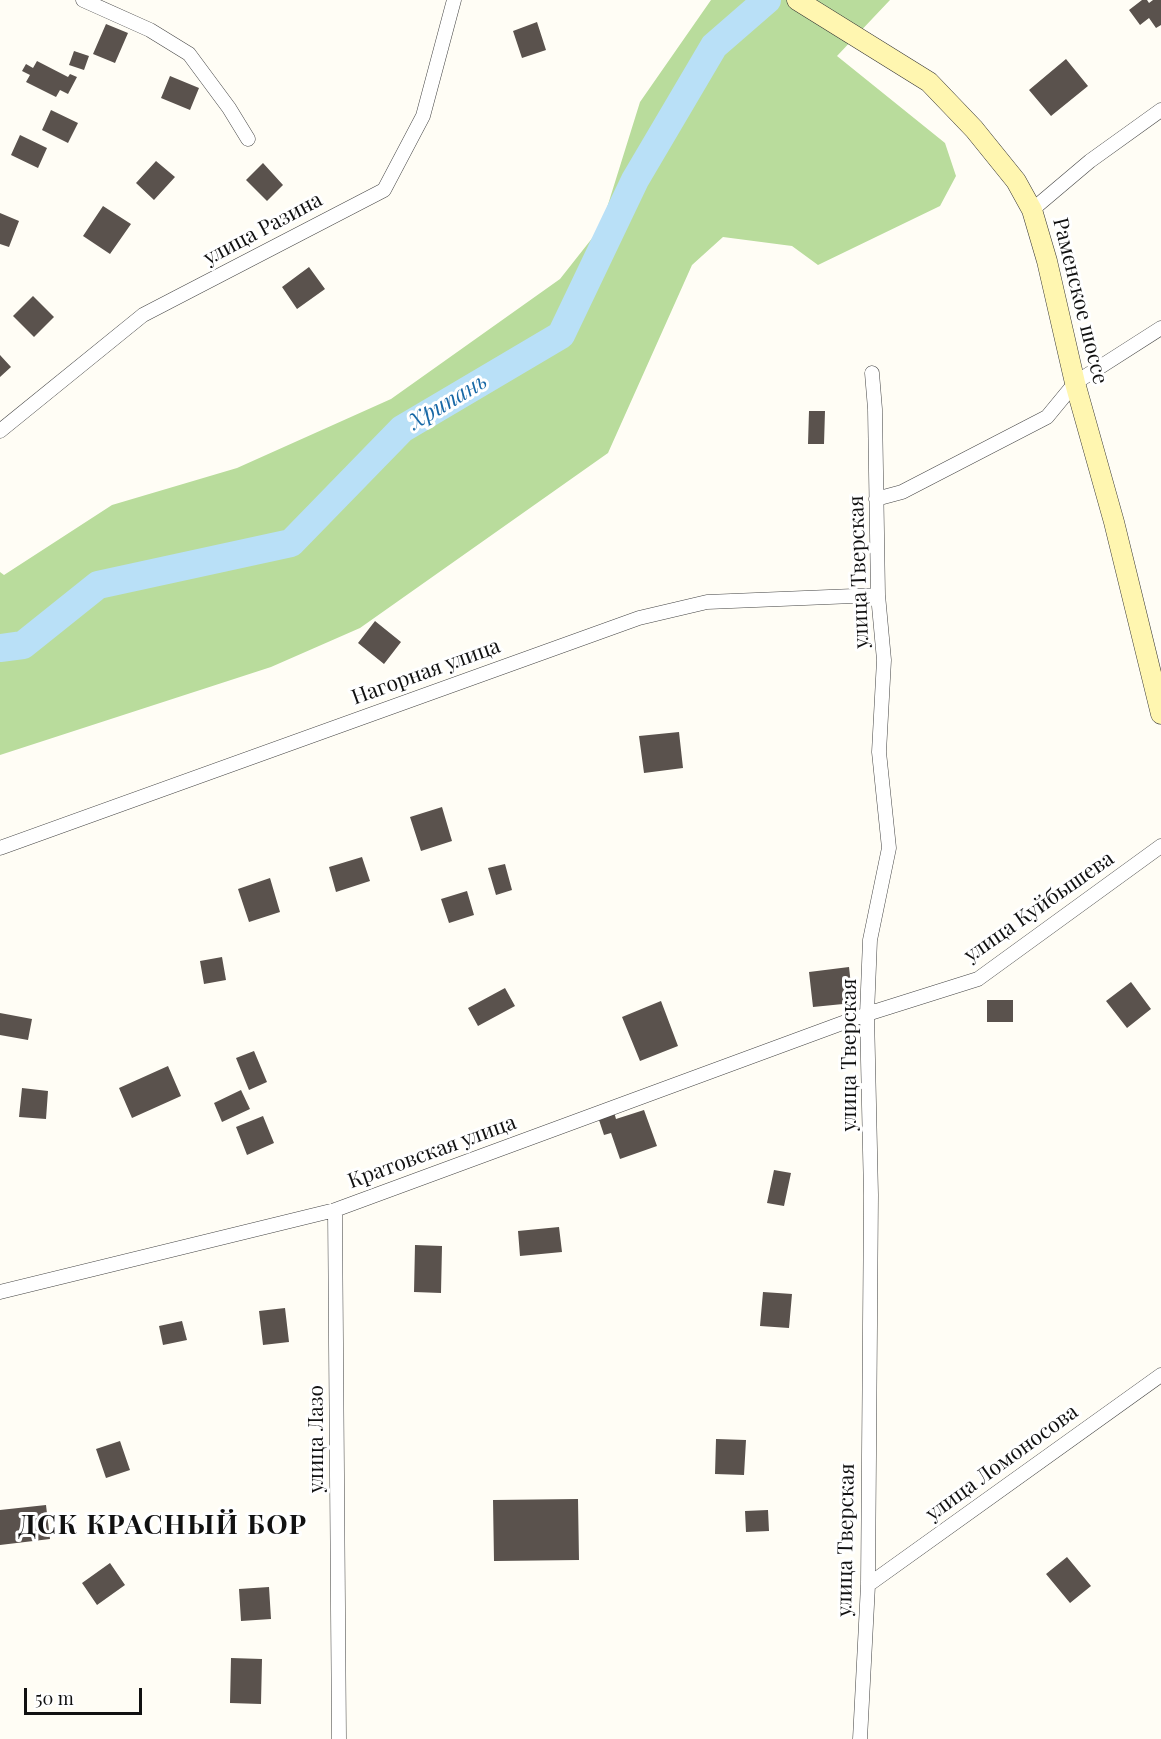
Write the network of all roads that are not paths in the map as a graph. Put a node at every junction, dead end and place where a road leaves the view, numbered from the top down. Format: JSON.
{"nodes":[{"id":1,"x":83,"y":0,"type":"edge"},
{"id":2,"x":454,"y":0,"type":"edge"},
{"id":3,"x":796,"y":0,"type":"edge"},
{"id":4,"x":1161,"y":110,"type":"edge"},
{"id":5,"x":248,"y":139,"type":"dead end"},
{"id":6,"x":1032,"y":210,"type":"junction"},
{"id":7,"x":1161,"y":328,"type":"edge"},
{"id":8,"x":872,"y":373,"type":"dead end"},
{"id":9,"x":1076,"y":383,"type":"junction"},
{"id":10,"x":0,"y":430,"type":"edge"},
{"id":11,"x":876,"y":499,"type":"junction"},
{"id":12,"x":878,"y":595,"type":"junction"},
{"id":13,"x":1161,"y":714,"type":"edge"},
{"id":14,"x":1161,"y":846,"type":"edge"},
{"id":15,"x":0,"y":848,"type":"edge"},
{"id":16,"x":867,"y":1014,"type":"junction"},
{"id":17,"x":335,"y":1210,"type":"junction"},
{"id":18,"x":0,"y":1292,"type":"edge"},
{"id":19,"x":1161,"y":1375,"type":"edge"},
{"id":20,"x":868,"y":1585,"type":"junction"},
{"id":21,"x":339,"y":1739,"type":"edge"},
{"id":22,"x":861,"y":1739,"type":"edge"}],
"edges":[{"from":1,"to":5,"type":"street"},
{"from":2,"to":10,"type":"street","name":"улица Разина"},
{"from":3,"to":6,"type":"main road","name":"Раменское шоссе"},
{"from":4,"to":6,"type":"street"},
{"from":6,"to":9,"type":"main road","name":"Раменское шоссе"},
{"from":7,"to":9,"type":"street"},
{"from":8,"to":11,"type":"street","name":"улица Тверская"},
{"from":9,"to":11,"type":"street"},
{"from":9,"to":13,"type":"main road","name":"Раменское шоссе"},
{"from":11,"to":12,"type":"street","name":"улица Тверская"},
{"from":12,"to":15,"type":"street","name":"Нагорная улица"},
{"from":12,"to":16,"type":"street","name":"улица Тверская"},
{"from":14,"to":16,"type":"street","name":"улица Куйбышева"},
{"from":16,"to":17,"type":"street","name":"Кратовская улица"},
{"from":16,"to":20,"type":"street","name":"улица Тверская"},
{"from":17,"to":18,"type":"street","name":"Кратовская улица"},
{"from":17,"to":21,"type":"street","name":"улица Лазо"},
{"from":19,"to":20,"type":"street","name":"улица Ломоносова"},
{"from":20,"to":22,"type":"street","name":"улица Тверская"}]}
